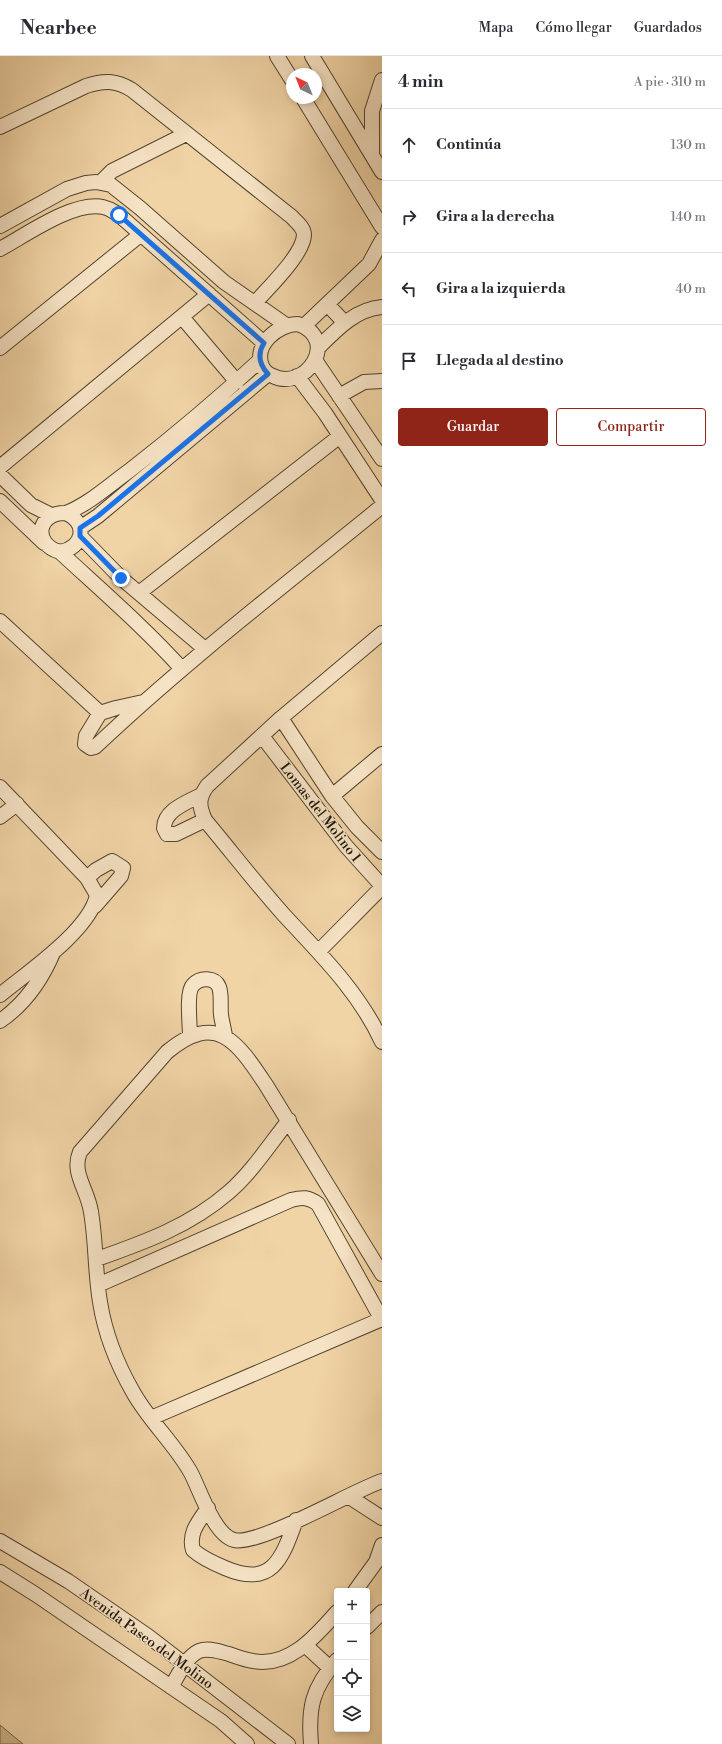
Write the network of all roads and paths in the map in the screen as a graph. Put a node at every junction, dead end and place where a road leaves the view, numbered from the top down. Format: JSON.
{"nodes":[{"id":1,"x":277,"y":56,"type":"edge"},
{"id":2,"x":312,"y":56,"type":"edge"},
{"id":3,"x":286,"y":70,"type":"edge"},
{"id":4,"x":382,"y":80,"type":"edge"},
{"id":5,"x":307,"y":104,"type":"edge"},
{"id":6,"x":0,"y":127,"type":"edge"},
{"id":7,"x":186,"y":134,"type":"junction"},
{"id":8,"x":372,"y":155,"type":"junction"},
{"id":9,"x":382,"y":172,"type":"edge"},
{"id":10,"x":101,"y":182,"type":"junction"},
{"id":11,"x":140,"y":208,"type":"junction"},
{"id":12,"x":126,"y":221,"type":"junction"},
{"id":13,"x":1,"y":222,"type":"edge"},
{"id":14,"x":382,"y":227,"type":"edge"},
{"id":15,"x":140,"y":235,"type":"junction"},
{"id":16,"x":382,"y":240,"type":"edge"},
{"id":17,"x":14,"y":242,"type":"junction"},
{"id":18,"x":0,"y":249,"type":"edge"},
{"id":19,"x":209,"y":294,"type":"junction"},
{"id":20,"x":255,"y":303,"type":"junction"},
{"id":21,"x":327,"y":304,"type":"junction"},
{"id":22,"x":382,"y":307,"type":"edge"},
{"id":23,"x":182,"y":318,"type":"junction"},
{"id":24,"x":344,"y":322,"type":"junction"},
{"id":25,"x":286,"y":325,"type":"junction"},
{"id":26,"x":304,"y":326,"type":"junction"},
{"id":27,"x":264,"y":343,"type":"junction"},
{"id":28,"x":2,"y":345,"type":"edge"},
{"id":29,"x":319,"y":347,"type":"junction"},
{"id":30,"x":260,"y":360,"type":"junction"},
{"id":31,"x":314,"y":360,"type":"junction"},
{"id":32,"x":268,"y":374,"type":"junction"},
{"id":33,"x":297,"y":376,"type":"junction"},
{"id":34,"x":382,"y":381,"type":"edge"},
{"id":35,"x":237,"y":382,"type":"junction"},
{"id":36,"x":339,"y":396,"type":"junction"},
{"id":37,"x":340,"y":436,"type":"junction"},
{"id":38,"x":382,"y":459,"type":"edge"},
{"id":39,"x":0,"y":467,"type":"edge"},
{"id":40,"x":0,"y":474,"type":"edge"},
{"id":41,"x":382,"y":500,"type":"edge"},
{"id":42,"x":0,"y":502,"type":"edge"},
{"id":43,"x":382,"y":506,"type":"edge"},
{"id":44,"x":66,"y":514,"type":"junction"},
{"id":45,"x":51,"y":515,"type":"junction"},
{"id":46,"x":80,"y":532,"type":"junction"},
{"id":47,"x":44,"y":543,"type":"junction"},
{"id":48,"x":60,"y":552,"type":"junction"},
{"id":49,"x":139,"y":593,"type":"junction"},
{"id":50,"x":0,"y":621,"type":"edge"},
{"id":51,"x":382,"y":633,"type":"edge"},
{"id":52,"x":205,"y":649,"type":"junction"},
{"id":53,"x":182,"y":669,"type":"junction"},
{"id":54,"x":143,"y":702,"type":"junction"},
{"id":55,"x":100,"y":714,"type":"junction"},
{"id":56,"x":281,"y":718,"type":"junction"},
{"id":57,"x":262,"y":736,"type":"junction"},
{"id":58,"x":382,"y":754,"type":"edge"},
{"id":59,"x":2,"y":791,"type":"edge"},
{"id":60,"x":201,"y":794,"type":"junction"},
{"id":61,"x":332,"y":796,"type":"junction"},
{"id":62,"x":17,"y":804,"type":"junction"},
{"id":63,"x":0,"y":817,"type":"edge"},
{"id":64,"x":205,"y":820,"type":"junction"},
{"id":65,"x":382,"y":852,"type":"edge"},
{"id":66,"x":87,"y":878,"type":"junction"},
{"id":67,"x":382,"y":886,"type":"edge"},
{"id":68,"x":95,"y":906,"type":"junction"},
{"id":69,"x":54,"y":951,"type":"junction"},
{"id":70,"x":319,"y":951,"type":"junction"},
{"id":71,"x":0,"y":995,"type":"edge"},
{"id":72,"x":377,"y":1017,"type":"edge"},
{"id":73,"x":0,"y":1021,"type":"edge"},
{"id":74,"x":190,"y":1036,"type":"junction"},
{"id":75,"x":225,"y":1036,"type":"junction"},
{"id":76,"x":382,"y":1042,"type":"edge"},
{"id":77,"x":289,"y":1120,"type":"junction"},
{"id":78,"x":97,"y":1259,"type":"junction"},
{"id":79,"x":382,"y":1274,"type":"edge"},
{"id":80,"x":98,"y":1285,"type":"junction"},
{"id":81,"x":382,"y":1319,"type":"edge"},
{"id":82,"x":151,"y":1418,"type":"junction"},
{"id":83,"x":382,"y":1481,"type":"edge"},
{"id":84,"x":348,"y":1496,"type":"junction"},
{"id":85,"x":208,"y":1508,"type":"junction"},
{"id":86,"x":382,"y":1518,"type":"edge"},
{"id":87,"x":296,"y":1520,"type":"junction"},
{"id":88,"x":0,"y":1541,"type":"edge"},
{"id":89,"x":382,"y":1545,"type":"edge"},
{"id":90,"x":379,"y":1563,"type":"edge"},
{"id":91,"x":0,"y":1572,"type":"edge"},
{"id":92,"x":358,"y":1588,"type":"edge"},
{"id":93,"x":382,"y":1612,"type":"edge"},
{"id":94,"x":334,"y":1615,"type":"edge"},
{"id":95,"x":370,"y":1621,"type":"edge"},
{"id":96,"x":305,"y":1645,"type":"junction"},
{"id":97,"x":186,"y":1664,"type":"junction"},
{"id":98,"x":333,"y":1664,"type":"edge"},
{"id":99,"x":171,"y":1687,"type":"junction"},
{"id":100,"x":247,"y":1744,"type":"edge"},
{"id":101,"x":288,"y":1744,"type":"edge"},
{"id":102,"x":311,"y":1744,"type":"edge"}],
"edges":[{"from":1,"to":3,"type":"street"},
{"from":2,"to":8,"type":"street"},
{"from":4,"to":8,"type":"street"},
{"from":5,"to":14,"type":"street"},
{"from":6,"to":7,"type":"street"},
{"from":7,"to":10,"type":"street"},
{"from":7,"to":20,"type":"street"},
{"from":8,"to":9,"type":"street"},
{"from":10,"to":11,"type":"street"},
{"from":10,"to":13,"type":"street"},
{"from":11,"to":12,"type":"street"},
{"from":11,"to":20,"type":"street"},
{"from":12,"to":15,"type":"street"},
{"from":12,"to":17,"type":"street"},
{"from":13,"to":17,"type":"street"},
{"from":15,"to":19,"type":"street"},
{"from":15,"to":28,"type":"street"},
{"from":16,"to":21,"type":"street"},
{"from":17,"to":18,"type":"street"},
{"from":19,"to":23,"type":"street"},
{"from":19,"to":27,"type":"street"},
{"from":20,"to":25,"type":"street"},
{"from":21,"to":24,"type":"street"},
{"from":21,"to":26,"type":"street"},
{"from":22,"to":24,"type":"street"},
{"from":23,"to":35,"type":"street"},
{"from":23,"to":39,"type":"street"},
{"from":24,"to":29,"type":"street"},
{"from":25,"to":26,"type":"street"},
{"from":25,"to":27,"type":"street"},
{"from":26,"to":29,"type":"street"},
{"from":27,"to":30,"type":"street"},
{"from":29,"to":31,"type":"street"},
{"from":30,"to":32,"type":"street"},
{"from":30,"to":35,"type":"street"},
{"from":31,"to":33,"type":"street"},
{"from":31,"to":36,"type":"street"},
{"from":32,"to":33,"type":"street"},
{"from":32,"to":46,"type":"street"},
{"from":33,"to":37,"type":"street"},
{"from":34,"to":36,"type":"street"},
{"from":35,"to":44,"type":"street"},
{"from":36,"to":38,"type":"street"},
{"from":37,"to":41,"type":"street"},
{"from":37,"to":49,"type":"street"},
{"from":40,"to":45,"type":"street"},
{"from":42,"to":47,"type":"street"},
{"from":43,"to":52,"type":"street"},
{"from":44,"to":45,"type":"street"},
{"from":44,"to":46,"type":"street"},
{"from":45,"to":47,"type":"street"},
{"from":46,"to":48,"type":"street"},
{"from":46,"to":49,"type":"street"},
{"from":47,"to":48,"type":"street"},
{"from":48,"to":53,"type":"street"},
{"from":49,"to":52,"type":"street"},
{"from":50,"to":55,"type":"street"},
{"from":51,"to":56,"type":"street"},
{"from":52,"to":53,"type":"street"},
{"from":53,"to":54,"type":"street"},
{"from":54,"to":55,"type":"street"},
{"from":54,"to":55,"type":"street"},
{"from":56,"to":57,"type":"street"},
{"from":56,"to":61,"type":"street","name":"Lomas del Molino 1"},
{"from":57,"to":60,"type":"street"},
{"from":57,"to":67,"type":"street","name":"Lomas del Molino 1"},
{"from":58,"to":61,"type":"street"},
{"from":59,"to":62,"type":"street"},
{"from":60,"to":64,"type":"street"},
{"from":60,"to":64,"type":"street"},
{"from":61,"to":65,"type":"street","name":"Lomas del Molino 1"},
{"from":62,"to":63,"type":"street"},
{"from":62,"to":66,"type":"street"},
{"from":64,"to":70,"type":"street"},
{"from":66,"to":68,"type":"street"},
{"from":66,"to":68,"type":"street"},
{"from":67,"to":70,"type":"street"},
{"from":68,"to":69,"type":"street"},
{"from":69,"to":71,"type":"street"},
{"from":69,"to":73,"type":"street"},
{"from":70,"to":72,"type":"street"},
{"from":72,"to":76,"type":"street"},
{"from":74,"to":75,"type":"street"},
{"from":74,"to":75,"type":"street"},
{"from":74,"to":78,"type":"street"},
{"from":75,"to":77,"type":"street"},
{"from":77,"to":78,"type":"street"},
{"from":77,"to":79,"type":"street"},
{"from":78,"to":80,"type":"street"},
{"from":80,"to":81,"type":"street"},
{"from":80,"to":82,"type":"street"},
{"from":81,"to":82,"type":"street"},
{"from":82,"to":85,"type":"street"},
{"from":83,"to":84,"type":"street"},
{"from":84,"to":86,"type":"street"},
{"from":84,"to":87,"type":"street"},
{"from":85,"to":87,"type":"street"},
{"from":85,"to":87,"type":"street"},
{"from":88,"to":97,"type":"street","name":"Avenida Paseo del Molino"},
{"from":89,"to":90,"type":"street"},
{"from":90,"to":92,"type":"street"},
{"from":91,"to":99,"type":"street","name":"Avenida Paseo del Molino"},
{"from":93,"to":95,"type":"street"},
{"from":94,"to":96,"type":"street"},
{"from":96,"to":97,"type":"street"},
{"from":96,"to":98,"type":"street"},
{"from":97,"to":99,"type":"street"},
{"from":97,"to":101,"type":"street","name":"Avenida Paseo del Molino"},
{"from":98,"to":102,"type":"street"},
{"from":99,"to":100,"type":"street","name":"Avenida Paseo del Molino"}]}
